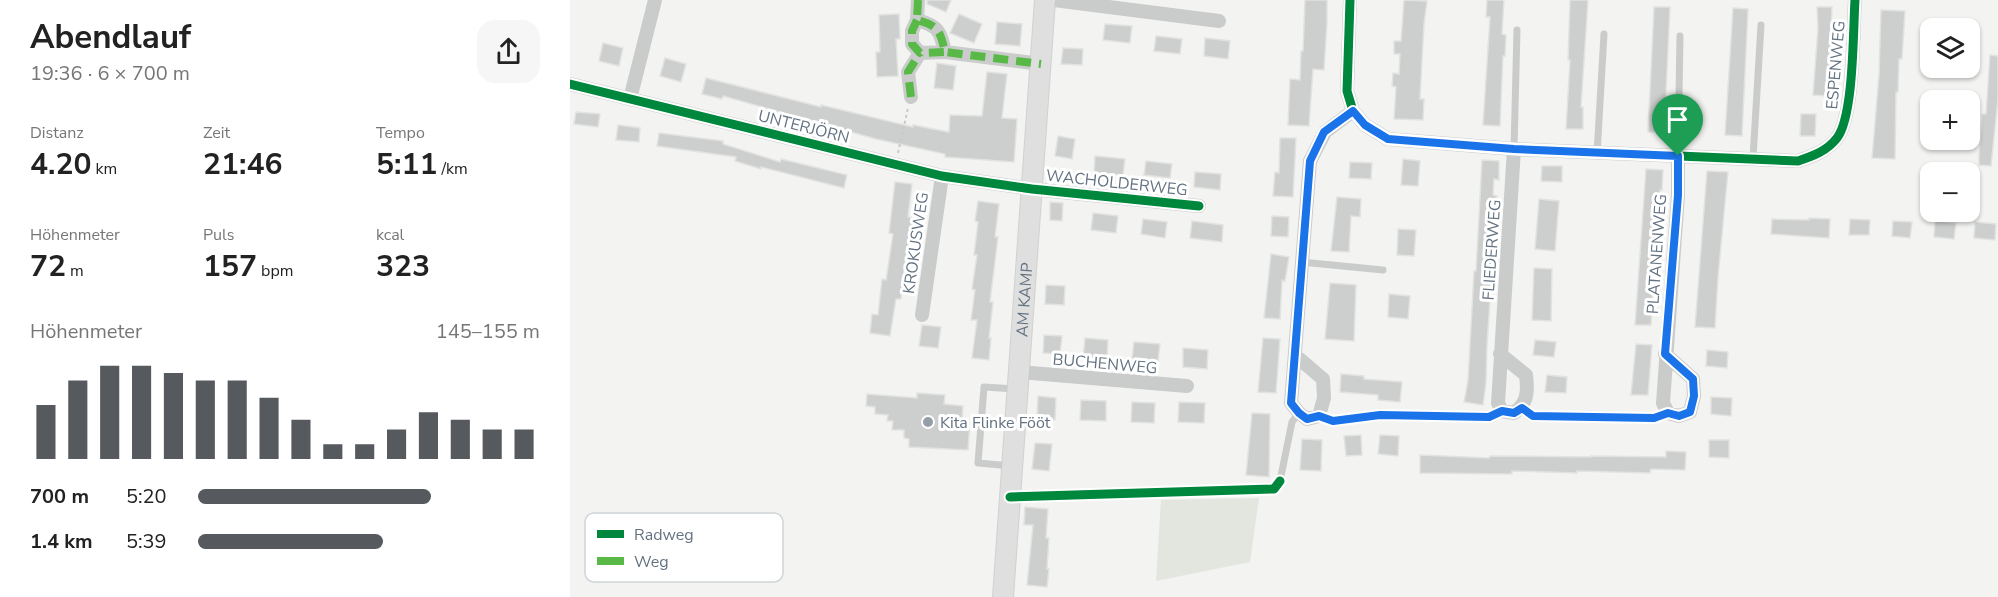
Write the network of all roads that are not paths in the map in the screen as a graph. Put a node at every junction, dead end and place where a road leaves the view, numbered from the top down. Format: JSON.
{"nodes":[{"id":1,"x":656,"y":0,"type":"edge"},
{"id":2,"x":918,"y":0,"type":"edge"},
{"id":3,"x":1045,"y":0,"type":"edge"},
{"id":4,"x":1054,"y":0,"type":"edge"},
{"id":5,"x":1350,"y":0,"type":"edge"},
{"id":6,"x":1855,"y":0,"type":"edge"},
{"id":7,"x":917,"y":20,"type":"junction"},
{"id":8,"x":1218,"y":21,"type":"dead end"},
{"id":9,"x":1761,"y":25,"type":"dead end"},
{"id":10,"x":1517,"y":30,"type":"dead end"},
{"id":11,"x":1604,"y":34,"type":"dead end"},
{"id":12,"x":1680,"y":36,"type":"dead end"},
{"id":13,"x":945,"y":52,"type":"junction"},
{"id":14,"x":920,"y":53,"type":"junction"},
{"id":15,"x":1041,"y":64,"type":"junction"},
{"id":16,"x":570,"y":84,"type":"edge"},
{"id":17,"x":911,"y":97,"type":"road end"},
{"id":18,"x":630,"y":99,"type":"junction"},
{"id":19,"x":1353,"y":111,"type":"junction"},
{"id":20,"x":1514,"y":149,"type":"junction"},
{"id":21,"x":1597,"y":154,"type":"junction"},
{"id":22,"x":1678,"y":156,"type":"junction"},
{"id":23,"x":1752,"y":158,"type":"junction"},
{"id":24,"x":942,"y":176,"type":"junction"},
{"id":25,"x":1032,"y":189,"type":"junction"},
{"id":26,"x":1199,"y":206,"type":"dead end"},
{"id":27,"x":1301,"y":262,"type":"junction"},
{"id":28,"x":1383,"y":270,"type":"dead end"},
{"id":29,"x":922,"y":315,"type":"dead end"},
{"id":30,"x":1500,"y":354,"type":"junction"},
{"id":31,"x":1665,"y":354,"type":"junction"},
{"id":32,"x":1296,"y":356,"type":"junction"},
{"id":33,"x":1019,"y":381,"type":"junction"},
{"id":34,"x":1187,"y":386,"type":"dead end"},
{"id":35,"x":1522,"y":408,"type":"junction"},
{"id":36,"x":1502,"y":411,"type":"junction"},
{"id":37,"x":1299,"y":413,"type":"junction"},
{"id":38,"x":1668,"y":413,"type":"junction"},
{"id":39,"x":1319,"y":416,"type":"junction"},
{"id":40,"x":1012,"y":466,"type":"junction"},
{"id":41,"x":1280,"y":481,"type":"dead end"},
{"id":42,"x":1003,"y":597,"type":"edge"}],
"edges":[{"from":1,"to":18,"type":"street"},
{"from":2,"to":7,"type":"street"},
{"from":3,"to":15,"type":"street","name":"AM KAMP"},
{"from":4,"to":8,"type":"street"},
{"from":5,"to":19,"type":"street"},
{"from":6,"to":23,"type":"street","name":"ESPENWEG"},
{"from":7,"to":13,"type":"street"},
{"from":7,"to":14,"type":"street"},
{"from":9,"to":23,"type":"lane"},
{"from":10,"to":20,"type":"lane"},
{"from":11,"to":21,"type":"lane"},
{"from":12,"to":22,"type":"lane"},
{"from":13,"to":14,"type":"street"},
{"from":13,"to":15,"type":"street"},
{"from":14,"to":17,"type":"street"},
{"from":15,"to":25,"type":"street","name":"AM KAMP"},
{"from":16,"to":18,"type":"street","name":"UNTERJÖRN"},
{"from":18,"to":24,"type":"street","name":"UNTERJÖRN"},
{"from":19,"to":20,"type":"street","name":"ESPENWEG"},
{"from":19,"to":27,"type":"street"},
{"from":20,"to":21,"type":"street","name":"ESPENWEG"},
{"from":20,"to":30,"type":"street","name":"FLIEDERWEG"},
{"from":21,"to":22,"type":"street","name":"ESPENWEG"},
{"from":22,"to":23,"type":"street","name":"ESPENWEG"},
{"from":22,"to":31,"type":"street","name":"PLATANENWEG"},
{"from":24,"to":25,"type":"street","name":"UNTERJÖRN"},
{"from":24,"to":29,"type":"street","name":"KROKUSWEG"},
{"from":25,"to":26,"type":"street","name":"WACHOLDERWEG"},
{"from":25,"to":33,"type":"street","name":"AM KAMP"},
{"from":27,"to":28,"type":"lane"},
{"from":27,"to":32,"type":"street"},
{"from":30,"to":35,"type":"street"},
{"from":30,"to":36,"type":"street","name":"FLIEDERWEG"},
{"from":31,"to":38,"type":"street","name":"PLATANENWEG"},
{"from":31,"to":38,"type":"street"},
{"from":32,"to":37,"type":"street"},
{"from":32,"to":39,"type":"street"},
{"from":33,"to":34,"type":"street","name":"BUCHENWEG"},
{"from":33,"to":40,"type":"street","name":"AM KAMP"},
{"from":33,"to":40,"type":"lane"},
{"from":35,"to":36,"type":"street"},
{"from":35,"to":38,"type":"lane"},
{"from":36,"to":39,"type":"lane"},
{"from":37,"to":39,"type":"street"},
{"from":37,"to":41,"type":"lane"},
{"from":40,"to":42,"type":"street","name":"AM KAMP"}]}
